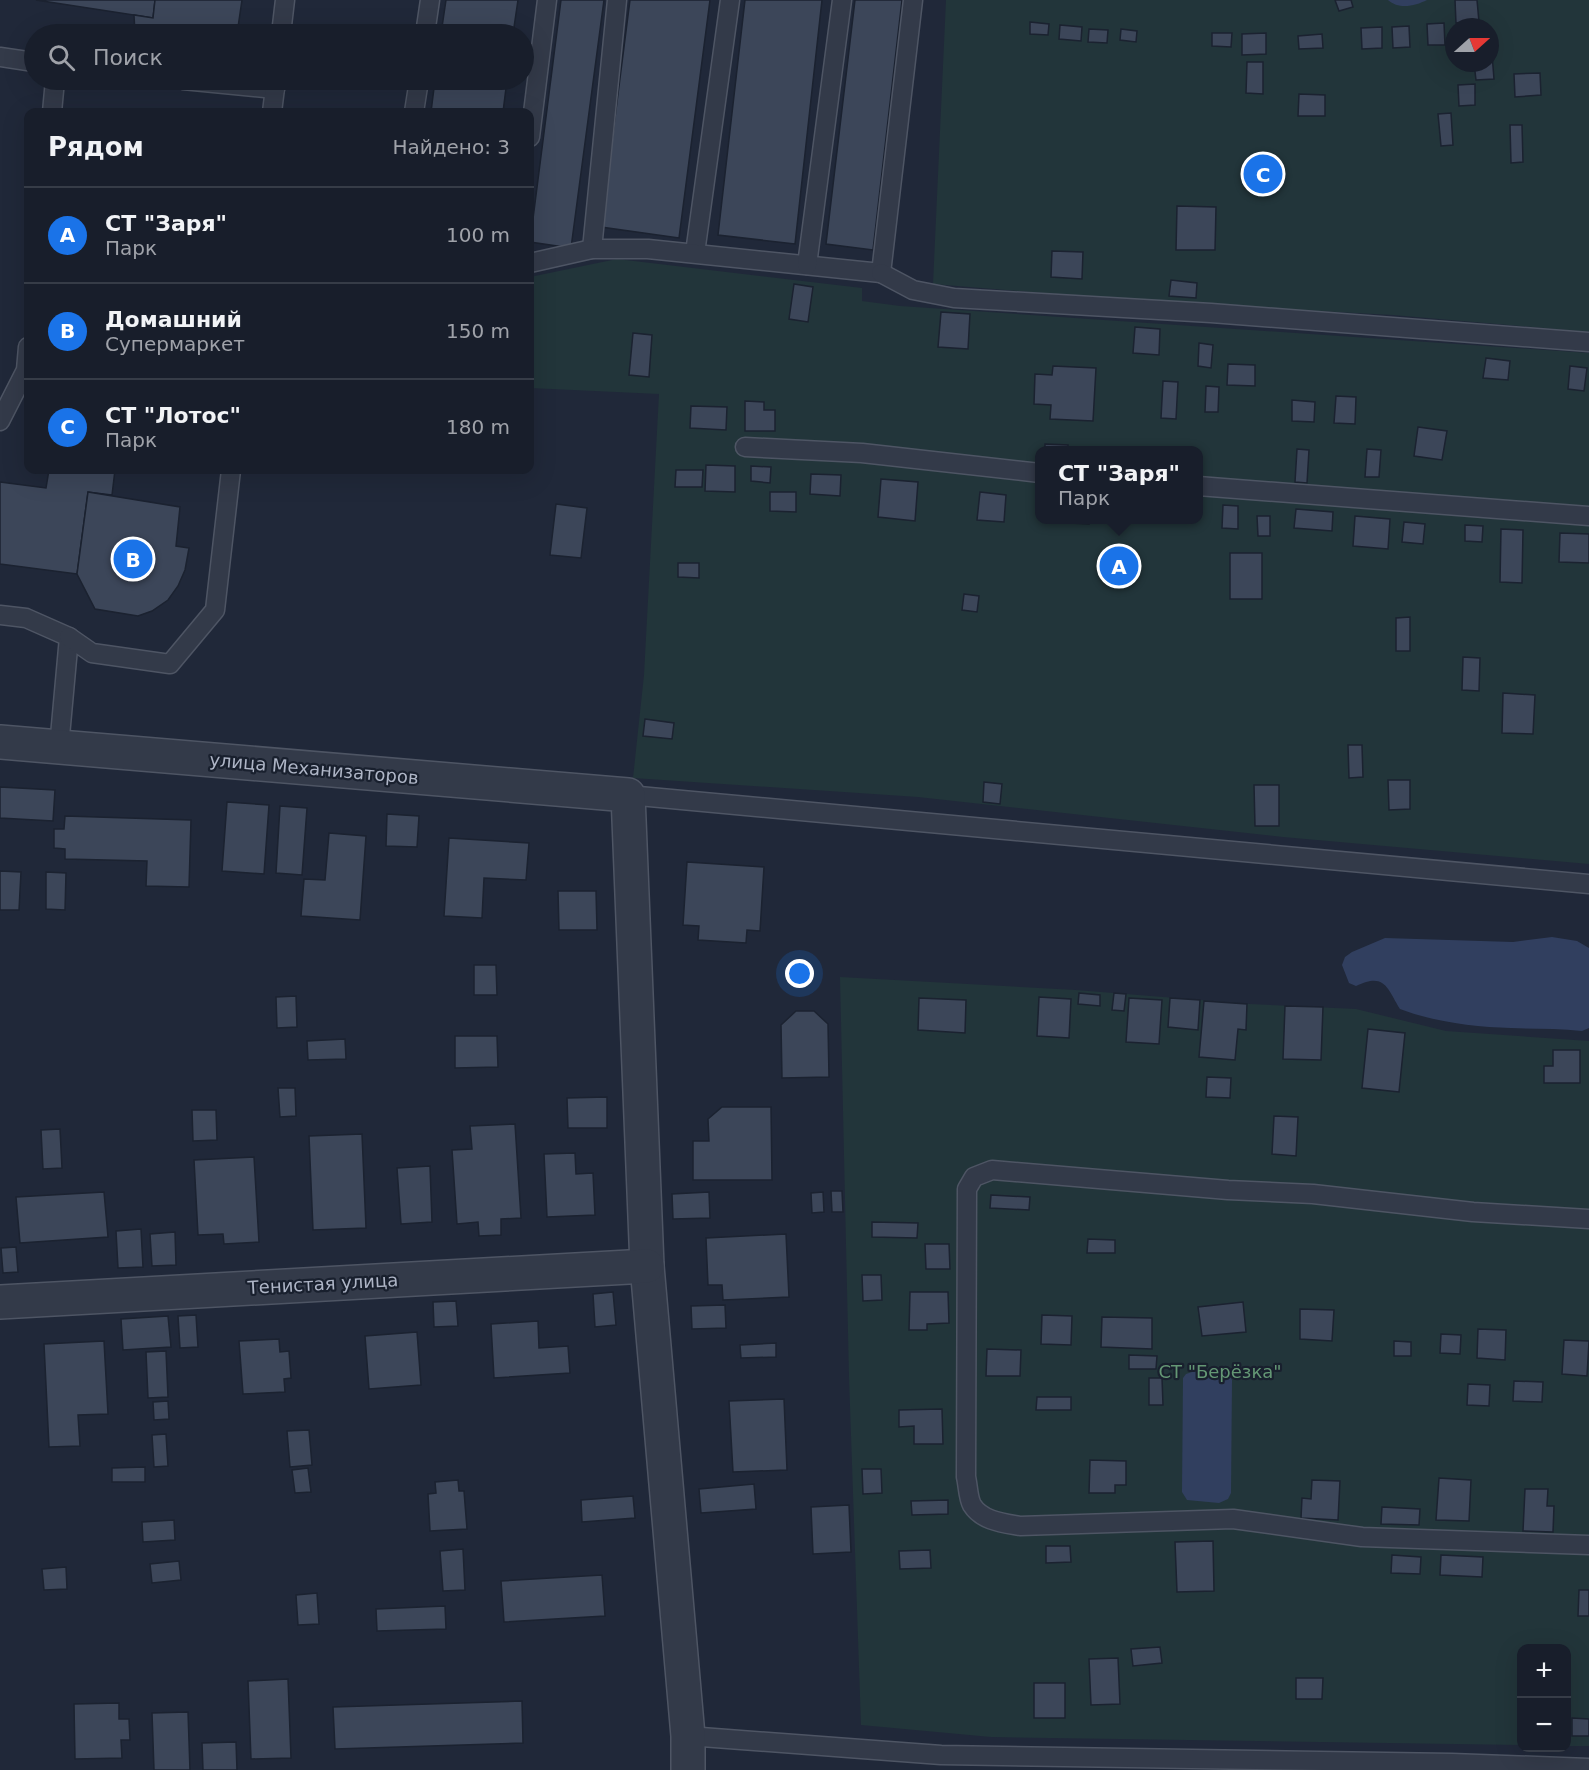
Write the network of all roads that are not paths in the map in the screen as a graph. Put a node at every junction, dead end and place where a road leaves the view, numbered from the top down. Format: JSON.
{"nodes":[{"id":1,"x":285,"y":0,"type":"edge"},
{"id":2,"x":430,"y":0,"type":"edge"},
{"id":3,"x":547,"y":0,"type":"edge"},
{"id":4,"x":617,"y":0,"type":"edge"},
{"id":5,"x":730,"y":0,"type":"edge"},
{"id":6,"x":842,"y":0,"type":"edge"},
{"id":7,"x":913,"y":0,"type":"edge"},
{"id":8,"x":282,"y":24,"type":"edge"},
{"id":9,"x":426,"y":24,"type":"edge"},
{"id":10,"x":0,"y":57,"type":"edge"},
{"id":11,"x":24,"y":61,"type":"edge"},
{"id":12,"x":54,"y":90,"type":"edge"},
{"id":13,"x":274,"y":90,"type":"edge"},
{"id":14,"x":417,"y":90,"type":"edge"},
{"id":15,"x":52,"y":108,"type":"edge"},
{"id":16,"x":272,"y":108,"type":"edge"},
{"id":17,"x":415,"y":108,"type":"edge"},
{"id":18,"x":534,"y":108,"type":"edge"},
{"id":19,"x":592,"y":249,"type":"junction"},
{"id":20,"x":694,"y":253,"type":"junction"},
{"id":21,"x":534,"y":262,"type":"edge"},
{"id":22,"x":807,"y":265,"type":"junction"},
{"id":23,"x":881,"y":273,"type":"junction"},
{"id":24,"x":1589,"y":342,"type":"edge"},
{"id":25,"x":24,"y":374,"type":"edge"},
{"id":26,"x":0,"y":421,"type":"edge"},
{"id":27,"x":745,"y":447,"type":"dead end"},
{"id":28,"x":1035,"y":471,"type":"edge"},
{"id":29,"x":231,"y":474,"type":"edge"},
{"id":30,"x":1203,"y":486,"type":"edge"},
{"id":31,"x":1589,"y":516,"type":"edge"},
{"id":32,"x":0,"y":615,"type":"edge"},
{"id":33,"x":69,"y":636,"type":"junction"},
{"id":34,"x":0,"y":742,"type":"edge"},
{"id":35,"x":59,"y":747,"type":"junction"},
{"id":36,"x":628,"y":795,"type":"junction"},
{"id":37,"x":1589,"y":884,"type":"edge"},
{"id":38,"x":1589,"y":1219,"type":"edge"},
{"id":39,"x":646,"y":1266,"type":"junction"},
{"id":40,"x":0,"y":1302,"type":"edge"},
{"id":41,"x":1589,"y":1545,"type":"edge"},
{"id":42,"x":688,"y":1736,"type":"junction"},
{"id":43,"x":942,"y":1762,"type":"edge"},
{"id":44,"x":1157,"y":1764,"type":"edge"},
{"id":45,"x":1589,"y":1768,"type":"edge"},
{"id":46,"x":688,"y":1770,"type":"edge"}],
"edges":[{"from":1,"to":8,"type":"lane"},
{"from":2,"to":9,"type":"lane"},
{"from":3,"to":18,"type":"lane"},
{"from":4,"to":19,"type":"lane"},
{"from":5,"to":20,"type":"lane"},
{"from":6,"to":22,"type":"lane"},
{"from":7,"to":23,"type":"lane"},
{"from":10,"to":11,"type":"lane"},
{"from":12,"to":15,"type":"lane"},
{"from":13,"to":16,"type":"lane"},
{"from":14,"to":17,"type":"lane"},
{"from":19,"to":20,"type":"lane"},
{"from":19,"to":21,"type":"lane"},
{"from":20,"to":22,"type":"lane"},
{"from":22,"to":23,"type":"lane"},
{"from":23,"to":24,"type":"lane"},
{"from":25,"to":26,"type":"lane"},
{"from":27,"to":28,"type":"lane"},
{"from":29,"to":33,"type":"lane"},
{"from":30,"to":31,"type":"lane"},
{"from":32,"to":33,"type":"lane"},
{"from":33,"to":35,"type":"lane"},
{"from":34,"to":35,"type":"street","name":"улица Механизаторов"},
{"from":35,"to":36,"type":"street","name":"улица Механизаторов"},
{"from":36,"to":37,"type":"lane"},
{"from":36,"to":39,"type":"street"},
{"from":38,"to":41,"type":"lane"},
{"from":39,"to":40,"type":"street","name":"Тенистая улица"},
{"from":39,"to":42,"type":"street"},
{"from":42,"to":43,"type":"lane"},
{"from":42,"to":46,"type":"street"},
{"from":43,"to":44,"type":"lane"},
{"from":44,"to":45,"type":"lane"}]}
